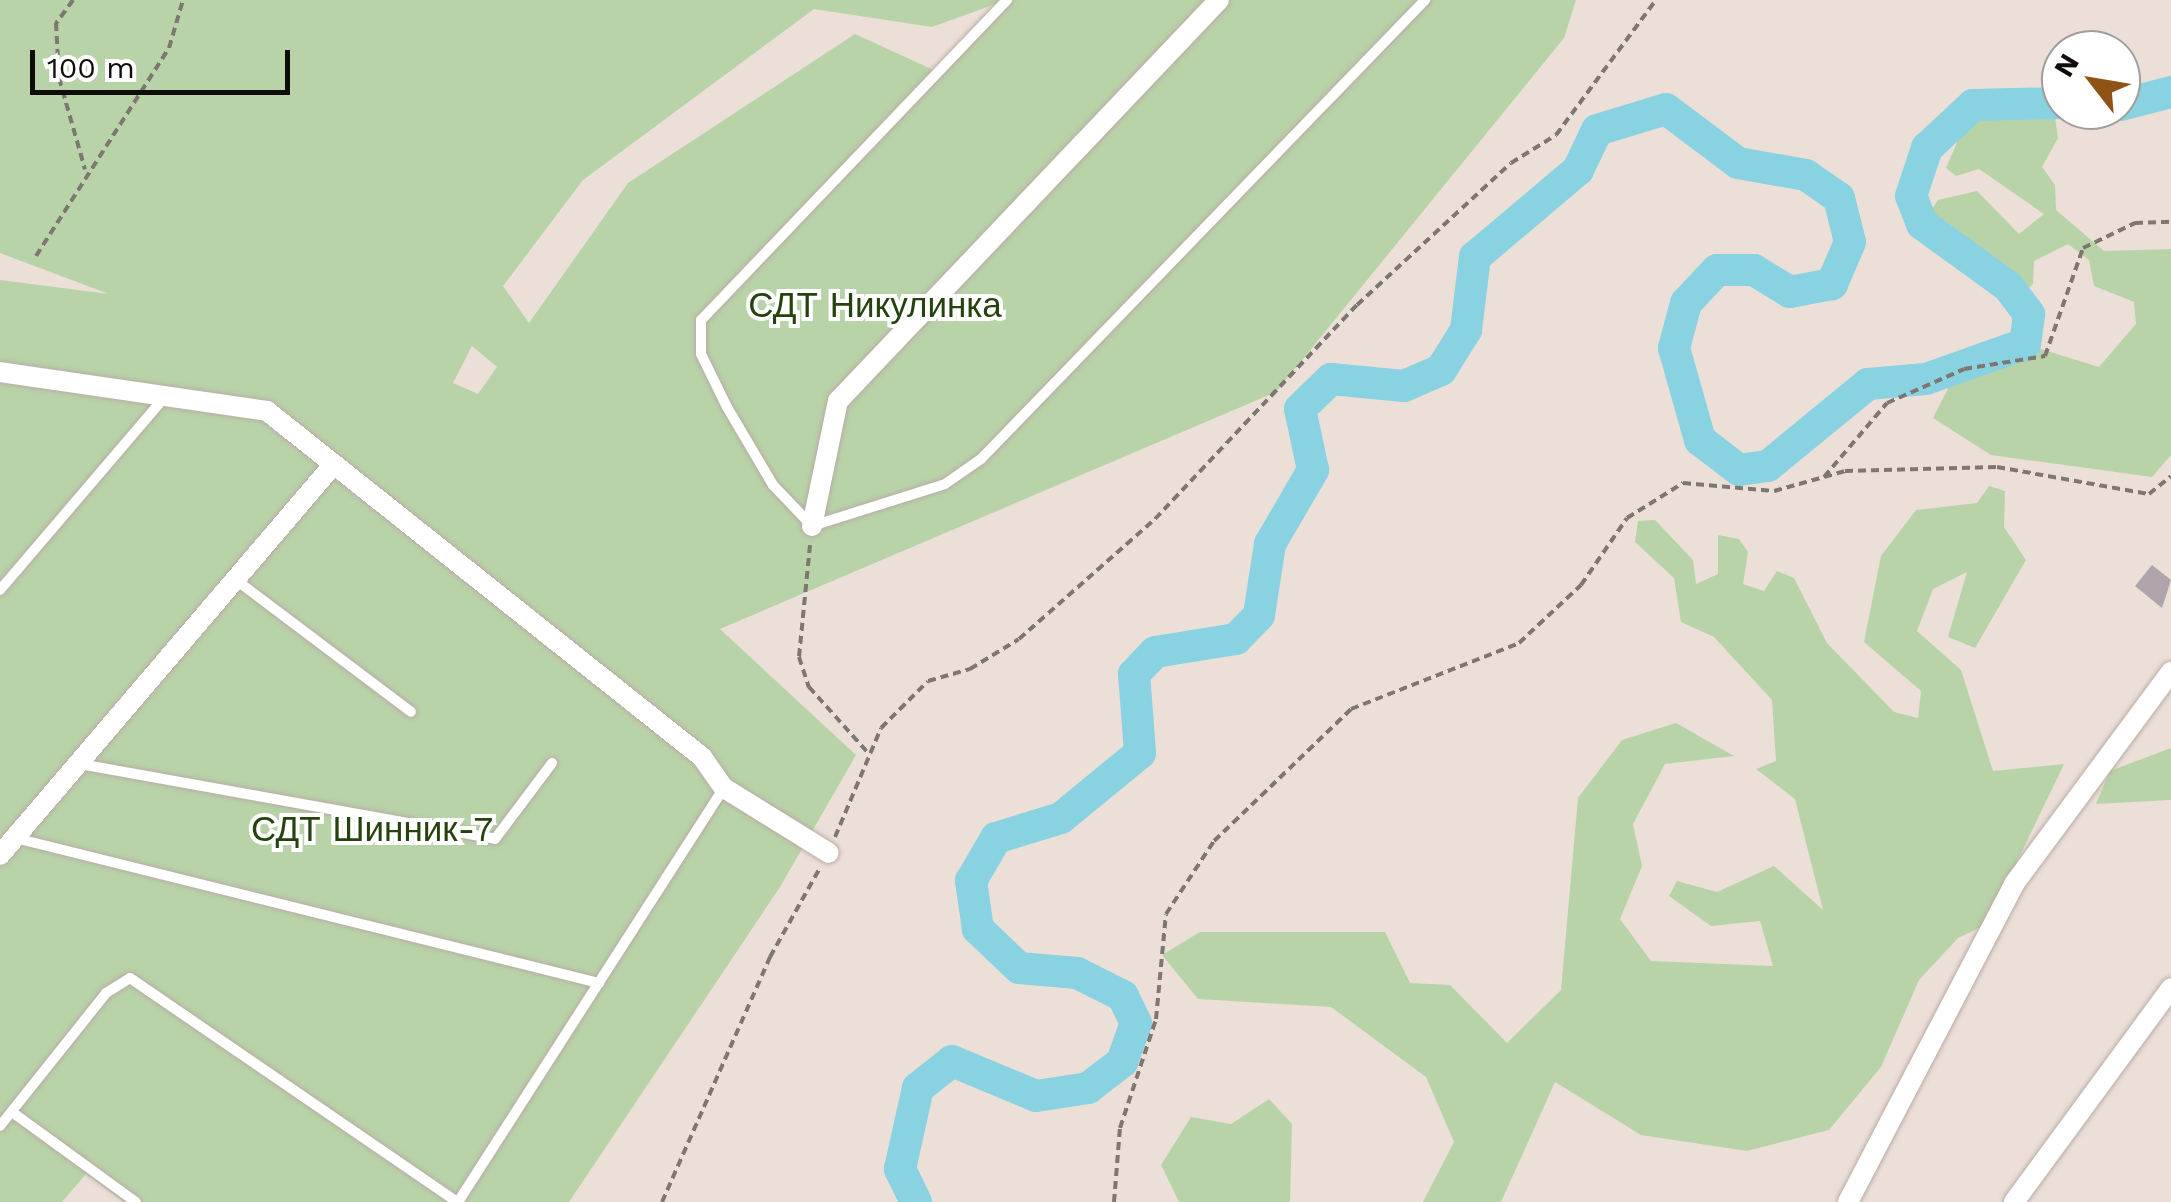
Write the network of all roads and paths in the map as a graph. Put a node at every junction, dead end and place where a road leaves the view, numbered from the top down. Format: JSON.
{"nodes":[{"id":1,"x":73,"y":0,"type":"edge"},
{"id":2,"x":183,"y":0,"type":"edge"},
{"id":3,"x":1007,"y":0,"type":"edge"},
{"id":4,"x":1219,"y":0,"type":"edge"},
{"id":5,"x":1425,"y":0,"type":"edge"},
{"id":6,"x":1656,"y":0,"type":"edge"},
{"id":7,"x":85,"y":169,"type":"junction"},
{"id":8,"x":2171,"y":222,"type":"edge"},
{"id":9,"x":36,"y":256,"type":"dead end"},
{"id":10,"x":0,"y":372,"type":"edge"},
{"id":11,"x":168,"y":394,"type":"junction"},
{"id":12,"x":334,"y":464,"type":"junction"},
{"id":13,"x":2171,"y":476,"type":"edge"},
{"id":14,"x":1824,"y":477,"type":"junction"},
{"id":15,"x":812,"y":526,"type":"junction"},
{"id":16,"x":236,"y":580,"type":"junction"},
{"id":17,"x":0,"y":590,"type":"edge"},
{"id":18,"x":2171,"y":672,"type":"edge"},
{"id":19,"x":411,"y":712,"type":"dead end"},
{"id":20,"x":870,"y":755,"type":"junction"},
{"id":21,"x":552,"y":763,"type":"dead end"},
{"id":22,"x":79,"y":764,"type":"junction"},
{"id":23,"x":724,"y":788,"type":"junction"},
{"id":24,"x":15,"y":838,"type":"junction"},
{"id":25,"x":829,"y":853,"type":"junction"},
{"id":26,"x":0,"y":855,"type":"edge"},
{"id":27,"x":599,"y":983,"type":"junction"},
{"id":28,"x":2171,"y":988,"type":"edge"},
{"id":29,"x":12,"y":1112,"type":"junction"},
{"id":30,"x":0,"y":1126,"type":"edge"},
{"id":31,"x":136,"y":1202,"type":"edge"},
{"id":32,"x":458,"y":1202,"type":"edge"},
{"id":33,"x":662,"y":1202,"type":"edge"},
{"id":34,"x":1114,"y":1202,"type":"edge"},
{"id":35,"x":1848,"y":1202,"type":"edge"},
{"id":36,"x":2014,"y":1202,"type":"edge"}],
"edges":[{"from":1,"to":7,"type":"path"},
{"from":2,"to":7,"type":"path"},
{"from":3,"to":15,"type":"lane"},
{"from":4,"to":15,"type":"street"},
{"from":5,"to":15,"type":"lane"},
{"from":6,"to":20,"type":"path"},
{"from":7,"to":9,"type":"path"},
{"from":8,"to":14,"type":"path"},
{"from":10,"to":11,"type":"street"},
{"from":11,"to":12,"type":"street"},
{"from":11,"to":17,"type":"lane"},
{"from":12,"to":16,"type":"street"},
{"from":12,"to":23,"type":"street"},
{"from":13,"to":14,"type":"path"},
{"from":14,"to":34,"type":"path"},
{"from":15,"to":20,"type":"path"},
{"from":16,"to":19,"type":"lane"},
{"from":16,"to":22,"type":"street"},
{"from":18,"to":35,"type":"street"},
{"from":20,"to":25,"type":"path"},
{"from":21,"to":22,"type":"lane"},
{"from":22,"to":24,"type":"street"},
{"from":23,"to":25,"type":"street"},
{"from":23,"to":27,"type":"lane"},
{"from":24,"to":26,"type":"street"},
{"from":24,"to":27,"type":"lane"},
{"from":25,"to":33,"type":"path"},
{"from":27,"to":32,"type":"lane"},
{"from":28,"to":36,"type":"street"},
{"from":29,"to":30,"type":"lane"},
{"from":29,"to":31,"type":"lane"},
{"from":29,"to":32,"type":"lane"}]}
